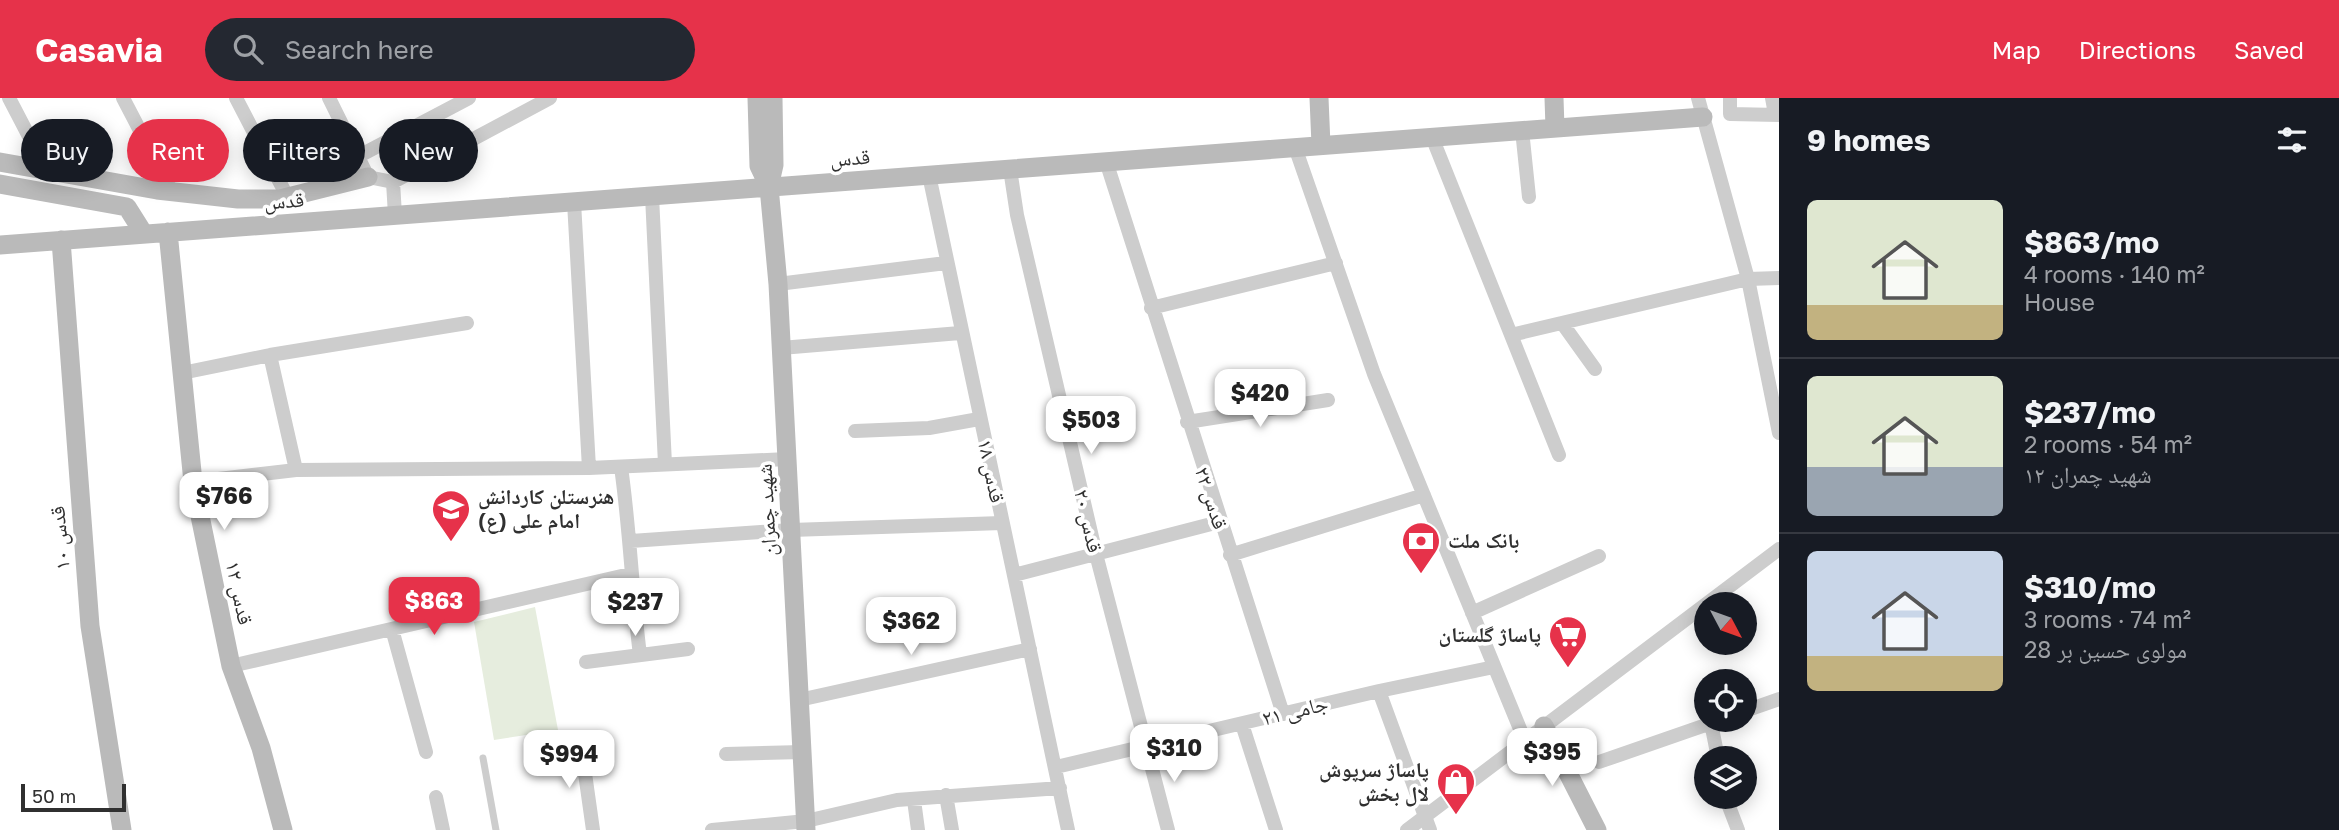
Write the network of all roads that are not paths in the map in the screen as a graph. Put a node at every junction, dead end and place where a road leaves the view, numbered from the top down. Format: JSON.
{"nodes":[{"id":1,"x":9,"y":98,"type":"edge"},
{"id":2,"x":123,"y":98,"type":"edge"},
{"id":3,"x":236,"y":98,"type":"edge"},
{"id":4,"x":329,"y":98,"type":"edge"},
{"id":5,"x":469,"y":98,"type":"edge"},
{"id":6,"x":550,"y":98,"type":"edge"},
{"id":7,"x":757,"y":98,"type":"edge"},
{"id":8,"x":773,"y":98,"type":"edge"},
{"id":9,"x":1319,"y":98,"type":"edge"},
{"id":10,"x":1554,"y":98,"type":"edge"},
{"id":11,"x":1730,"y":98,"type":"edge"},
{"id":12,"x":1772,"y":98,"type":"edge"},
{"id":13,"x":1700,"y":107,"type":"edge"},
{"id":14,"x":1777,"y":115,"type":"edge"},
{"id":15,"x":340,"y":119,"type":"edge"},
{"id":16,"x":21,"y":121,"type":"edge"},
{"id":17,"x":1555,"y":128,"type":"junction"},
{"id":18,"x":1522,"y":130,"type":"junction"},
{"id":19,"x":478,"y":137,"type":"edge"},
{"id":20,"x":1432,"y":137,"type":"junction"},
{"id":21,"x":1321,"y":145,"type":"junction"},
{"id":22,"x":1295,"y":147,"type":"junction"},
{"id":23,"x":365,"y":153,"type":"edge"},
{"id":24,"x":0,"y":162,"type":"edge"},
{"id":25,"x":1106,"y":162,"type":"junction"},
{"id":26,"x":21,"y":166,"type":"edge"},
{"id":27,"x":1010,"y":169,"type":"junction"},
{"id":28,"x":365,"y":170,"type":"edge"},
{"id":29,"x":929,"y":175,"type":"junction"},
{"id":30,"x":368,"y":177,"type":"junction"},
{"id":31,"x":379,"y":179,"type":"edge"},
{"id":32,"x":112,"y":182,"type":"edge"},
{"id":33,"x":393,"y":182,"type":"edge"},
{"id":34,"x":0,"y":184,"type":"edge"},
{"id":35,"x":769,"y":187,"type":"junction"},
{"id":36,"x":172,"y":192,"type":"junction"},
{"id":37,"x":652,"y":196,"type":"junction"},
{"id":38,"x":1530,"y":197,"type":"dead end"},
{"id":39,"x":288,"y":198,"type":"junction"},
{"id":40,"x":573,"y":202,"type":"junction"},
{"id":41,"x":395,"y":215,"type":"junction"},
{"id":42,"x":168,"y":232,"type":"junction"},
{"id":43,"x":144,"y":234,"type":"junction"},
{"id":44,"x":61,"y":240,"type":"junction"},
{"id":45,"x":0,"y":245,"type":"edge"},
{"id":46,"x":946,"y":263,"type":"junction"},
{"id":47,"x":1336,"y":263,"type":"junction"},
{"id":48,"x":1779,"y":278,"type":"edge"},
{"id":49,"x":1748,"y":279,"type":"junction"},
{"id":50,"x":778,"y":284,"type":"junction"},
{"id":51,"x":1151,"y":308,"type":"junction"},
{"id":52,"x":467,"y":323,"type":"dead end"},
{"id":53,"x":1562,"y":323,"type":"junction"},
{"id":54,"x":960,"y":333,"type":"junction"},
{"id":55,"x":1511,"y":335,"type":"junction"},
{"id":56,"x":781,"y":348,"type":"junction"},
{"id":57,"x":270,"y":355,"type":"junction"},
{"id":58,"x":1595,"y":369,"type":"dead end"},
{"id":59,"x":182,"y":373,"type":"junction"},
{"id":60,"x":1328,"y":400,"type":"dead end"},
{"id":61,"x":979,"y":419,"type":"junction"},
{"id":62,"x":1187,"y":422,"type":"junction"},
{"id":63,"x":855,"y":431,"type":"dead end"},
{"id":64,"x":1779,"y":433,"type":"edge"},
{"id":65,"x":1559,"y":455,"type":"dead end"},
{"id":66,"x":787,"y":458,"type":"junction"},
{"id":67,"x":665,"y":464,"type":"junction"},
{"id":68,"x":621,"y":467,"type":"junction"},
{"id":69,"x":589,"y":468,"type":"junction"},
{"id":70,"x":296,"y":470,"type":"junction"},
{"id":71,"x":193,"y":482,"type":"junction"},
{"id":72,"x":1424,"y":495,"type":"junction"},
{"id":73,"x":1219,"y":522,"type":"junction"},
{"id":74,"x":1002,"y":523,"type":"junction"},
{"id":75,"x":791,"y":530,"type":"junction"},
{"id":76,"x":632,"y":541,"type":"junction"},
{"id":77,"x":1779,"y":549,"type":"edge"},
{"id":78,"x":1096,"y":554,"type":"junction"},
{"id":79,"x":1230,"y":555,"type":"junction"},
{"id":80,"x":1599,"y":556,"type":"dead end"},
{"id":81,"x":630,"y":574,"type":"junction"},
{"id":82,"x":1014,"y":575,"type":"junction"},
{"id":83,"x":1472,"y":613,"type":"junction"},
{"id":84,"x":392,"y":629,"type":"junction"},
{"id":85,"x":688,"y":649,"type":"dead end"},
{"id":86,"x":1030,"y":649,"type":"junction"},
{"id":87,"x":640,"y":655,"type":"junction"},
{"id":88,"x":586,"y":662,"type":"dead end"},
{"id":89,"x":231,"y":666,"type":"junction"},
{"id":90,"x":1494,"y":667,"type":"junction"},
{"id":91,"x":1379,"y":691,"type":"junction"},
{"id":92,"x":1779,"y":699,"type":"edge"},
{"id":93,"x":799,"y":700,"type":"junction"},
{"id":94,"x":1757,"y":707,"type":"edge"},
{"id":95,"x":1283,"y":714,"type":"junction"},
{"id":96,"x":1242,"y":724,"type":"junction"},
{"id":97,"x":1544,"y":726,"type":"junction"},
{"id":98,"x":1694,"y":729,"type":"edge"},
{"id":99,"x":1525,"y":741,"type":"junction"},
{"id":100,"x":580,"y":745,"type":"dead end"},
{"id":101,"x":1146,"y":748,"type":"junction"},
{"id":102,"x":426,"y":752,"type":"dead end"},
{"id":103,"x":802,"y":752,"type":"junction"},
{"id":104,"x":726,"y":754,"type":"dead end"},
{"id":105,"x":483,"y":758,"type":"dead end"},
{"id":106,"x":1599,"y":762,"type":"dead end"},
{"id":107,"x":1056,"y":767,"type":"junction"},
{"id":108,"x":1060,"y":788,"type":"junction"},
{"id":109,"x":946,"y":795,"type":"junction"},
{"id":110,"x":436,"y":797,"type":"dead end"},
{"id":111,"x":914,"y":800,"type":"junction"},
{"id":112,"x":1730,"y":809,"type":"edge"},
{"id":113,"x":1428,"y":823,"type":"edge"},
{"id":114,"x":806,"y":826,"type":"edge"},
{"id":115,"x":122,"y":830,"type":"edge"},
{"id":116,"x":283,"y":830,"type":"edge"},
{"id":117,"x":443,"y":830,"type":"edge"},
{"id":118,"x":496,"y":830,"type":"edge"},
{"id":119,"x":593,"y":830,"type":"edge"},
{"id":120,"x":712,"y":830,"type":"edge"},
{"id":121,"x":918,"y":830,"type":"edge"},
{"id":122,"x":952,"y":830,"type":"edge"},
{"id":123,"x":1068,"y":830,"type":"edge"},
{"id":124,"x":1168,"y":830,"type":"edge"},
{"id":125,"x":1276,"y":830,"type":"edge"},
{"id":126,"x":1407,"y":830,"type":"edge"},
{"id":127,"x":1597,"y":830,"type":"edge"},
{"id":128,"x":1738,"y":830,"type":"edge"}],
"edges":[{"from":1,"to":16,"type":"street"},
{"from":2,"to":36,"type":"street"},
{"from":3,"to":39,"type":"street"},
{"from":4,"to":15,"type":"street"},
{"from":5,"to":23,"type":"street"},
{"from":6,"to":19,"type":"street"},
{"from":7,"to":35,"type":"street","name":"شهید چمران"},
{"from":8,"to":35,"type":"street","name":"شهید چمران"},
{"from":9,"to":21,"type":"street"},
{"from":10,"to":17,"type":"street"},
{"from":11,"to":14,"type":"street"},
{"from":12,"to":14,"type":"street"},
{"from":13,"to":17,"type":"street","name":"قدس"},
{"from":13,"to":49,"type":"street"},
{"from":17,"to":18,"type":"street","name":"قدس"},
{"from":18,"to":20,"type":"street","name":"قدس"},
{"from":18,"to":38,"type":"street"},
{"from":20,"to":21,"type":"street","name":"قدس"},
{"from":20,"to":55,"type":"street"},
{"from":21,"to":22,"type":"street","name":"قدس"},
{"from":22,"to":25,"type":"street","name":"قدس"},
{"from":22,"to":47,"type":"street"},
{"from":24,"to":26,"type":"street"},
{"from":25,"to":27,"type":"street","name":"قدس"},
{"from":25,"to":51,"type":"street","name":"قدس ۲۲"},
{"from":27,"to":29,"type":"street","name":"قدس"},
{"from":27,"to":78,"type":"street","name":"قدس ۲۰"},
{"from":28,"to":30,"type":"street"},
{"from":29,"to":35,"type":"street","name":"قدس"},
{"from":29,"to":46,"type":"street","name":"قدس ۱۸"},
{"from":30,"to":31,"type":"street"},
{"from":30,"to":39,"type":"street"},
{"from":32,"to":36,"type":"street"},
{"from":33,"to":41,"type":"street"},
{"from":34,"to":43,"type":"street"},
{"from":35,"to":37,"type":"street","name":"قدس"},
{"from":35,"to":50,"type":"street","name":"شهید چمران"},
{"from":36,"to":39,"type":"street"},
{"from":37,"to":40,"type":"street","name":"قدس"},
{"from":37,"to":67,"type":"street"},
{"from":40,"to":41,"type":"street","name":"قدس"},
{"from":40,"to":69,"type":"street"},
{"from":41,"to":42,"type":"street","name":"قدس"},
{"from":42,"to":43,"type":"street","name":"قدس"},
{"from":42,"to":59,"type":"street","name":"قدس ۱۲"},
{"from":43,"to":44,"type":"street","name":"قدس"},
{"from":44,"to":45,"type":"street","name":"قدس"},
{"from":44,"to":115,"type":"street","name":"قدس ۱۰"},
{"from":46,"to":50,"type":"street"},
{"from":46,"to":54,"type":"street","name":"قدس ۱۸"},
{"from":47,"to":51,"type":"street"},
{"from":47,"to":72,"type":"street"},
{"from":48,"to":49,"type":"street"},
{"from":49,"to":53,"type":"street"},
{"from":49,"to":64,"type":"street"},
{"from":50,"to":56,"type":"street","name":"شهید چمران"},
{"from":51,"to":62,"type":"street","name":"قدس ۲۲"},
{"from":52,"to":57,"type":"street"},
{"from":53,"to":55,"type":"street"},
{"from":53,"to":58,"type":"street"},
{"from":54,"to":56,"type":"street"},
{"from":54,"to":61,"type":"street","name":"قدس ۱۸"},
{"from":55,"to":65,"type":"street"},
{"from":56,"to":66,"type":"street","name":"شهید چمران"},
{"from":57,"to":59,"type":"street"},
{"from":57,"to":70,"type":"street"},
{"from":59,"to":71,"type":"street","name":"قدس ۱۲"},
{"from":60,"to":62,"type":"street"},
{"from":61,"to":63,"type":"street"},
{"from":61,"to":74,"type":"street","name":"قدس ۱۸"},
{"from":62,"to":73,"type":"street","name":"قدس ۲۲"},
{"from":66,"to":67,"type":"street"},
{"from":66,"to":75,"type":"street","name":"شهید چمران"},
{"from":67,"to":68,"type":"street"},
{"from":68,"to":69,"type":"street"},
{"from":68,"to":76,"type":"street"},
{"from":69,"to":70,"type":"street"},
{"from":70,"to":71,"type":"street"},
{"from":71,"to":89,"type":"street","name":"قدس ۱۲"},
{"from":72,"to":79,"type":"street"},
{"from":72,"to":83,"type":"street"},
{"from":73,"to":78,"type":"street"},
{"from":73,"to":79,"type":"street","name":"قدس ۲۲"},
{"from":74,"to":75,"type":"street"},
{"from":74,"to":82,"type":"street","name":"قدس ۱۸"},
{"from":75,"to":76,"type":"street"},
{"from":75,"to":93,"type":"street","name":"شهید چمران"},
{"from":76,"to":81,"type":"street"},
{"from":77,"to":97,"type":"street"},
{"from":78,"to":82,"type":"street"},
{"from":78,"to":101,"type":"street","name":"قدس ۲۰"},
{"from":79,"to":95,"type":"street","name":"قدس ۲۲"},
{"from":80,"to":83,"type":"street"},
{"from":81,"to":84,"type":"street"},
{"from":81,"to":87,"type":"street"},
{"from":82,"to":86,"type":"street","name":"قدس ۱۸"},
{"from":83,"to":90,"type":"street"},
{"from":84,"to":89,"type":"street"},
{"from":84,"to":102,"type":"street"},
{"from":85,"to":87,"type":"street"},
{"from":86,"to":93,"type":"street"},
{"from":86,"to":107,"type":"street","name":"قدس ۱۸"},
{"from":87,"to":88,"type":"street"},
{"from":89,"to":116,"type":"street","name":"قدس ۱۲"},
{"from":90,"to":91,"type":"street","name":"جامی ۲۱"},
{"from":90,"to":99,"type":"street"},
{"from":91,"to":95,"type":"street","name":"جامی ۲۱"},
{"from":91,"to":113,"type":"street"},
{"from":92,"to":94,"type":"street"},
{"from":93,"to":103,"type":"street","name":"شهید چمران"},
{"from":95,"to":96,"type":"street","name":"جامی ۲۱"},
{"from":96,"to":101,"type":"street","name":"جامی ۲۱"},
{"from":96,"to":125,"type":"street"},
{"from":97,"to":99,"type":"street"},
{"from":97,"to":127,"type":"street"},
{"from":98,"to":106,"type":"street"},
{"from":99,"to":113,"type":"street"},
{"from":100,"to":119,"type":"street"},
{"from":101,"to":107,"type":"street","name":"جامی ۲۱"},
{"from":101,"to":124,"type":"street","name":"قدس ۲۰"},
{"from":103,"to":104,"type":"street"},
{"from":103,"to":114,"type":"street","name":"شهید چمران"},
{"from":105,"to":118,"type":"lane"},
{"from":107,"to":108,"type":"street","name":"قدس ۱۸"},
{"from":108,"to":109,"type":"street"},
{"from":108,"to":123,"type":"street","name":"قدس ۱۸"},
{"from":109,"to":111,"type":"street"},
{"from":109,"to":122,"type":"street"},
{"from":110,"to":117,"type":"street"},
{"from":111,"to":114,"type":"street"},
{"from":111,"to":121,"type":"street"},
{"from":112,"to":128,"type":"street"},
{"from":113,"to":126,"type":"street"},
{"from":114,"to":120,"type":"street"}]}
